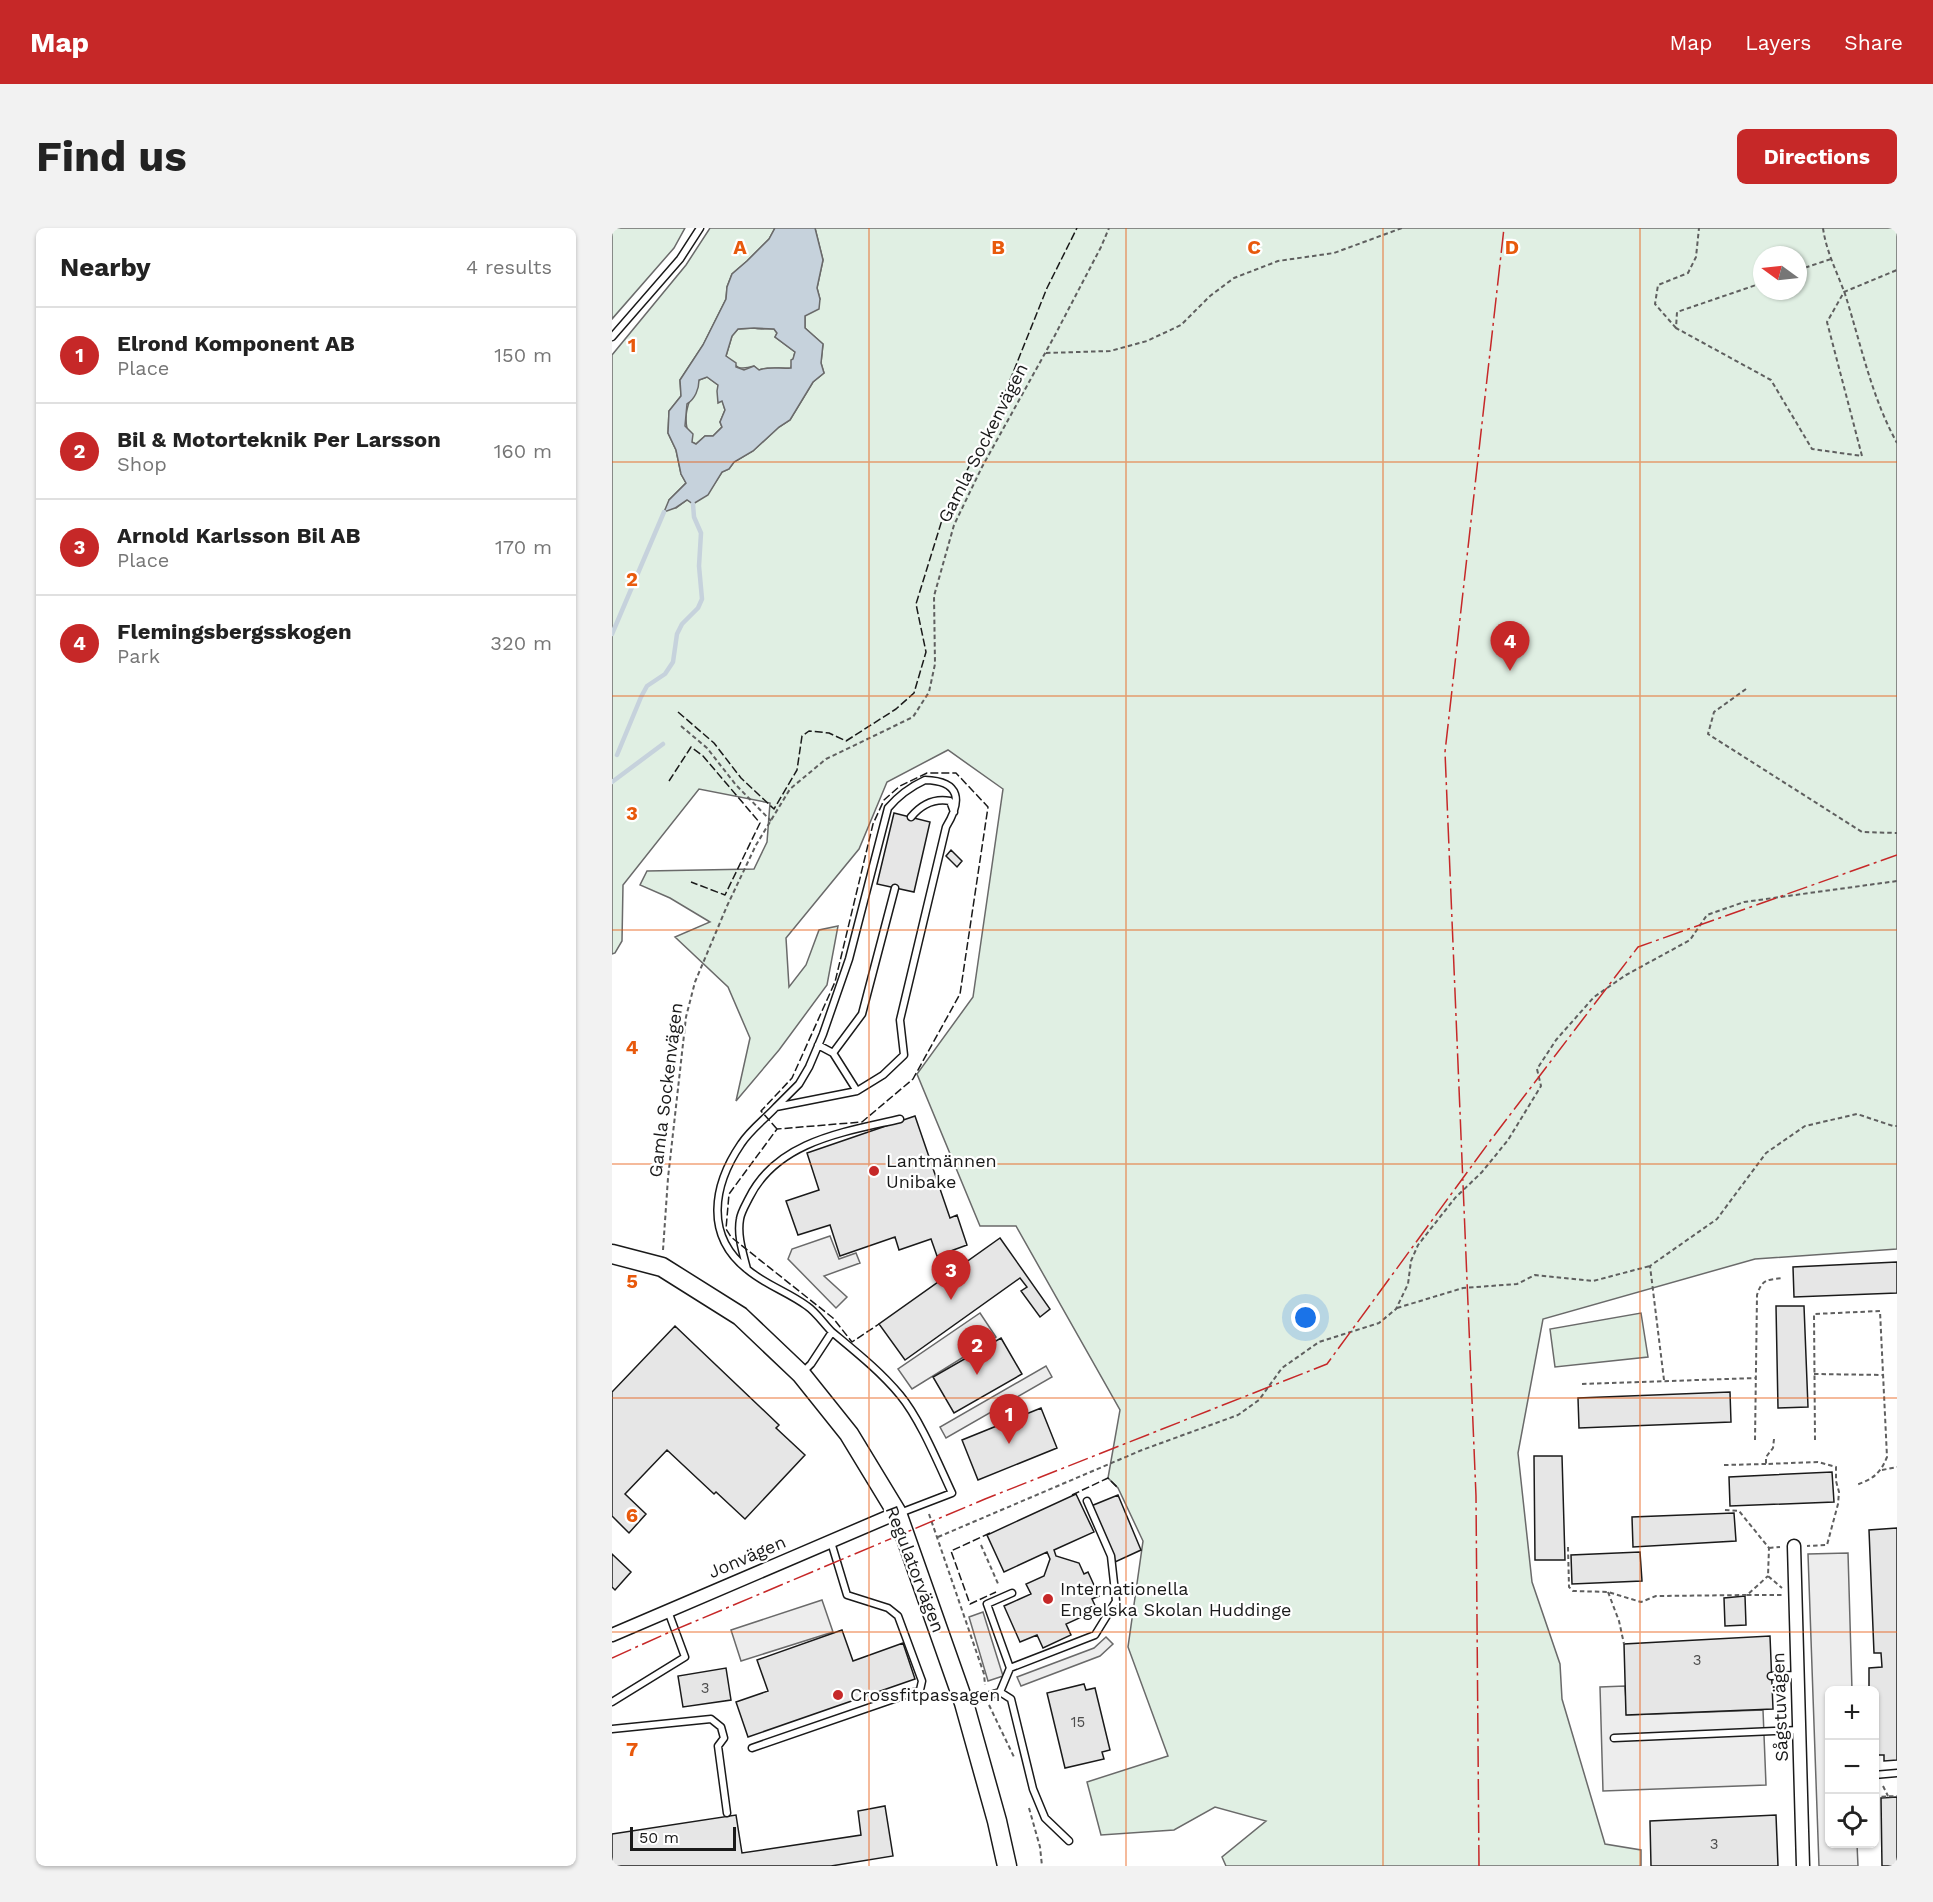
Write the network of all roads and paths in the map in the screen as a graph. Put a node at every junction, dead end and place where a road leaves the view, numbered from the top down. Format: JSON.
{"nodes":[{"id":1,"x":700,"y":228,"type":"edge"},
{"id":2,"x":1109,"y":228,"type":"edge"},
{"id":3,"x":1402,"y":228,"type":"edge"},
{"id":4,"x":1699,"y":228,"type":"edge"},
{"id":5,"x":1822,"y":228,"type":"edge"},
{"id":6,"x":1831,"y":259,"type":"junction"},
{"id":7,"x":1807,"y":267,"type":"edge"},
{"id":8,"x":1897,"y":270,"type":"edge"},
{"id":9,"x":1753,"y":286,"type":"edge"},
{"id":10,"x":1844,"y":292,"type":"junction"},
{"id":11,"x":1676,"y":328,"type":"junction"},
{"id":12,"x":612,"y":337,"type":"edge"},
{"id":13,"x":1045,"y":353,"type":"junction"},
{"id":14,"x":1897,"y":443,"type":"edge"},
{"id":15,"x":1746,"y":689,"type":"dead end"},
{"id":16,"x":681,"y":726,"type":"dead end"},
{"id":17,"x":954,"y":813,"type":"junction"},
{"id":18,"x":911,"y":817,"type":"dead end"},
{"id":19,"x":771,"y":821,"type":"junction"},
{"id":20,"x":1897,"y":833,"type":"edge"},
{"id":21,"x":1897,"y":881,"type":"edge"},
{"id":22,"x":895,"y":888,"type":"dead end"},
{"id":23,"x":818,"y":1046,"type":"junction"},
{"id":24,"x":833,"y":1053,"type":"junction"},
{"id":25,"x":857,"y":1091,"type":"junction"},
{"id":26,"x":776,"y":1107,"type":"junction"},
{"id":27,"x":900,"y":1119,"type":"dead end"},
{"id":28,"x":1897,"y":1126,"type":"edge"},
{"id":29,"x":612,"y":1254,"type":"edge"},
{"id":30,"x":1650,"y":1266,"type":"junction"},
{"id":31,"x":662,"y":1267,"type":"junction"},
{"id":32,"x":747,"y":1270,"type":"junction"},
{"id":33,"x":1782,"y":1278,"type":"dead end"},
{"id":34,"x":1396,"y":1309,"type":"junction"},
{"id":35,"x":832,"y":1332,"type":"junction"},
{"id":36,"x":801,"y":1374,"type":"junction"},
{"id":37,"x":1814,"y":1374,"type":"junction"},
{"id":38,"x":1883,"y":1375,"type":"junction"},
{"id":39,"x":1756,"y":1378,"type":"junction"},
{"id":40,"x":1664,"y":1380,"type":"junction"},
{"id":41,"x":1582,"y":1384,"type":"dead end"},
{"id":42,"x":1774,"y":1439,"type":"dead end"},
{"id":43,"x":1755,"y":1440,"type":"dead end"},
{"id":44,"x":1815,"y":1440,"type":"dead end"},
{"id":45,"x":1766,"y":1464,"type":"junction"},
{"id":46,"x":1724,"y":1465,"type":"dead end"},
{"id":47,"x":1897,"y":1467,"type":"edge"},
{"id":48,"x":1882,"y":1470,"type":"junction"},
{"id":49,"x":1856,"y":1485,"type":"dead end"},
{"id":50,"x":1087,"y":1501,"type":"dead end"},
{"id":51,"x":924,"y":1503,"type":"junction"},
{"id":52,"x":1725,"y":1510,"type":"dead end"},
{"id":53,"x":897,"y":1514,"type":"junction"},
{"id":54,"x":938,"y":1538,"type":"junction"},
{"id":55,"x":831,"y":1541,"type":"junction"},
{"id":56,"x":981,"y":1545,"type":"dead end"},
{"id":57,"x":1827,"y":1545,"type":"dead end"},
{"id":58,"x":1794,"y":1546,"type":"dead end"},
{"id":59,"x":1568,"y":1547,"type":"dead end"},
{"id":60,"x":1769,"y":1548,"type":"dead end"},
{"id":61,"x":1768,"y":1576,"type":"dead end"},
{"id":62,"x":1608,"y":1592,"type":"junction"},
{"id":63,"x":1012,"y":1593,"type":"dead end"},
{"id":64,"x":1747,"y":1595,"type":"junction"},
{"id":65,"x":1783,"y":1595,"type":"dead end"},
{"id":66,"x":1003,"y":1597,"type":"junction"},
{"id":67,"x":668,"y":1610,"type":"junction"},
{"id":68,"x":612,"y":1635,"type":"edge"},
{"id":69,"x":1624,"y":1644,"type":"dead end"},
{"id":70,"x":1010,"y":1668,"type":"junction"},
{"id":71,"x":1798,"y":1675,"type":"junction"},
{"id":72,"x":1771,"y":1676,"type":"dead end"},
{"id":73,"x":1000,"y":1692,"type":"junction"},
{"id":74,"x":985,"y":1697,"type":"junction"},
{"id":75,"x":612,"y":1702,"type":"edge"},
{"id":76,"x":964,"y":1703,"type":"junction"},
{"id":77,"x":612,"y":1729,"type":"edge"},
{"id":78,"x":1799,"y":1730,"type":"junction"},
{"id":79,"x":1614,"y":1738,"type":"dead end"},
{"id":80,"x":752,"y":1748,"type":"dead end"},
{"id":81,"x":1017,"y":1767,"type":"dead end"},
{"id":82,"x":1897,"y":1773,"type":"edge"},
{"id":83,"x":1879,"y":1775,"type":"edge"},
{"id":84,"x":1897,"y":1796,"type":"edge"},
{"id":85,"x":1879,"y":1797,"type":"edge"},
{"id":86,"x":1027,"y":1801,"type":"dead end"},
{"id":87,"x":727,"y":1813,"type":"dead end"},
{"id":88,"x":1069,"y":1841,"type":"dead end"},
{"id":89,"x":1007,"y":1866,"type":"edge"},
{"id":90,"x":1042,"y":1866,"type":"edge"},
{"id":91,"x":1803,"y":1866,"type":"edge"}],
"edges":[{"from":1,"to":12,"type":"lane"},
{"from":2,"to":13,"type":"path","name":"Gamla Sockenvägen"},
{"from":3,"to":13,"type":"path"},
{"from":4,"to":11,"type":"path"},
{"from":5,"to":6,"type":"path"},
{"from":6,"to":7,"type":"path"},
{"from":6,"to":10,"type":"path"},
{"from":8,"to":10,"type":"path"},
{"from":9,"to":11,"type":"path"},
{"from":10,"to":11,"type":"path"},
{"from":10,"to":14,"type":"path"},
{"from":13,"to":19,"type":"path","name":"Gamla Sockenvägen"},
{"from":15,"to":20,"type":"path"},
{"from":16,"to":19,"type":"path"},
{"from":17,"to":18,"type":"lane"},
{"from":17,"to":23,"type":"lane"},
{"from":17,"to":25,"type":"lane"},
{"from":19,"to":31,"type":"path","name":"Gamla Sockenvägen"},
{"from":21,"to":34,"type":"path"},
{"from":22,"to":24,"type":"lane"},
{"from":23,"to":24,"type":"lane"},
{"from":23,"to":26,"type":"lane"},
{"from":24,"to":25,"type":"lane"},
{"from":25,"to":26,"type":"lane"},
{"from":26,"to":32,"type":"lane"},
{"from":27,"to":32,"type":"lane"},
{"from":28,"to":30,"type":"path"},
{"from":29,"to":31,"type":"street","name":"Regulatorvägen"},
{"from":30,"to":34,"type":"path"},
{"from":30,"to":40,"type":"path"},
{"from":31,"to":36,"type":"street","name":"Regulatorvägen"},
{"from":32,"to":35,"type":"lane"},
{"from":33,"to":39,"type":"path"},
{"from":34,"to":54,"type":"path"},
{"from":35,"to":36,"type":"lane"},
{"from":35,"to":51,"type":"lane"},
{"from":36,"to":53,"type":"street","name":"Regulatorvägen"},
{"from":37,"to":38,"type":"path"},
{"from":37,"to":38,"type":"path"},
{"from":37,"to":44,"type":"path"},
{"from":38,"to":48,"type":"path"},
{"from":39,"to":40,"type":"path"},
{"from":39,"to":43,"type":"path"},
{"from":40,"to":41,"type":"path"},
{"from":42,"to":45,"type":"path"},
{"from":45,"to":46,"type":"path"},
{"from":45,"to":57,"type":"path"},
{"from":47,"to":48,"type":"path"},
{"from":48,"to":49,"type":"path"},
{"from":50,"to":70,"type":"lane"},
{"from":51,"to":53,"type":"lane"},
{"from":51,"to":54,"type":"path"},
{"from":52,"to":60,"type":"path"},
{"from":53,"to":55,"type":"street","name":"Jonvägen"},
{"from":53,"to":76,"type":"street","name":"Regulatorvägen"},
{"from":54,"to":74,"type":"path"},
{"from":55,"to":67,"type":"street","name":"Jonvägen"},
{"from":55,"to":80,"type":"lane"},
{"from":56,"to":66,"type":"path"},
{"from":58,"to":71,"type":"street","name":"Sågstuvägen"},
{"from":59,"to":62,"type":"path"},
{"from":61,"to":64,"type":"path"},
{"from":62,"to":64,"type":"path"},
{"from":62,"to":69,"type":"path"},
{"from":63,"to":66,"type":"lane"},
{"from":64,"to":65,"type":"path"},
{"from":66,"to":70,"type":"lane"},
{"from":67,"to":68,"type":"street","name":"Jonvägen"},
{"from":67,"to":75,"type":"lane"},
{"from":70,"to":73,"type":"lane"},
{"from":71,"to":72,"type":"lane"},
{"from":71,"to":78,"type":"street","name":"Sågstuvägen"},
{"from":73,"to":74,"type":"lane"},
{"from":73,"to":88,"type":"lane"},
{"from":74,"to":76,"type":"lane"},
{"from":74,"to":81,"type":"path"},
{"from":76,"to":89,"type":"street","name":"Regulatorvägen"},
{"from":77,"to":87,"type":"lane"},
{"from":78,"to":79,"type":"lane"},
{"from":78,"to":91,"type":"street","name":"Sågstuvägen"},
{"from":82,"to":83,"type":"lane"},
{"from":84,"to":85,"type":"path"},
{"from":86,"to":90,"type":"path"}]}
